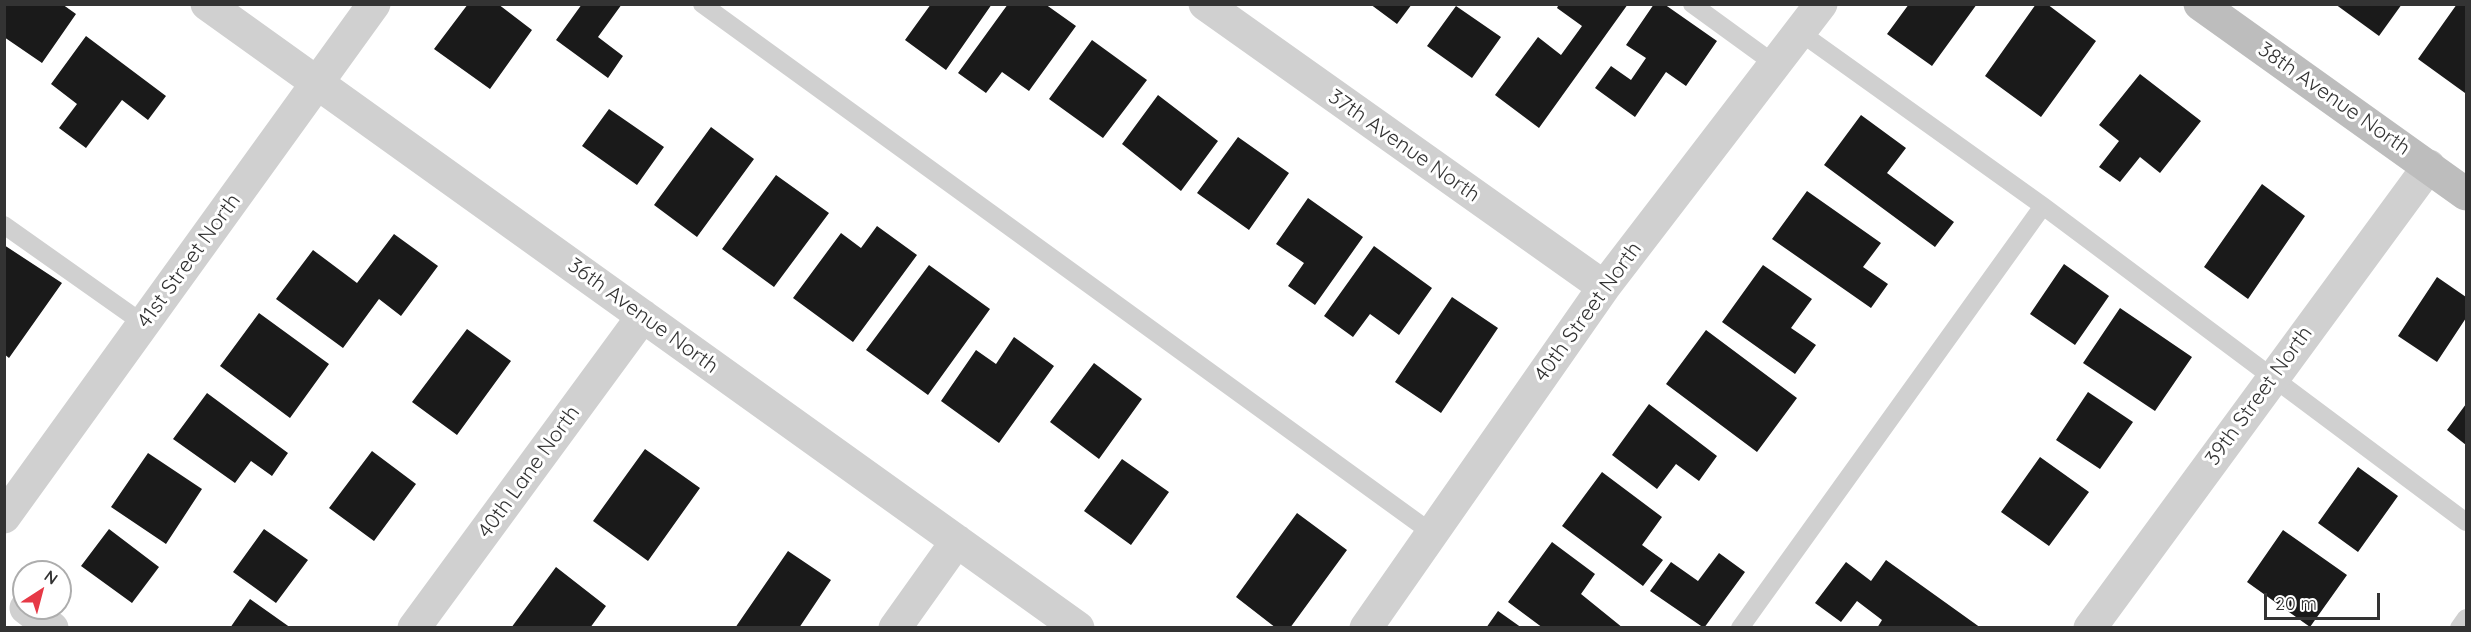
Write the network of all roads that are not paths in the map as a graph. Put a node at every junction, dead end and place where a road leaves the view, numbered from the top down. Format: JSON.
{"nodes":[{"id":1,"x":207,"y":4,"type":"edge"},
{"id":2,"x":374,"y":4,"type":"edge"},
{"id":3,"x":702,"y":4,"type":"edge"},
{"id":4,"x":1205,"y":4,"type":"edge"},
{"id":5,"x":1692,"y":4,"type":"edge"},
{"id":6,"x":1821,"y":4,"type":"edge"},
{"id":7,"x":2200,"y":4,"type":"edge"},
{"id":8,"x":1801,"y":33,"type":"junction"},
{"id":9,"x":1776,"y":65,"type":"junction"},
{"id":10,"x":317,"y":83,"type":"junction"},
{"id":11,"x":2429,"y":166,"type":"junction"},
{"id":12,"x":2466,"y":194,"type":"edge"},
{"id":13,"x":2043,"y":206,"type":"junction"},
{"id":14,"x":4,"y":225,"type":"edge"},
{"id":15,"x":1604,"y":287,"type":"junction"},
{"id":16,"x":643,"y":316,"type":"junction"},
{"id":17,"x":144,"y":324,"type":"junction"},
{"id":18,"x":2271,"y":378,"type":"junction"},
{"id":19,"x":4,"y":517,"type":"edge"},
{"id":20,"x":2466,"y":522,"type":"edge"},
{"id":21,"x":1432,"y":533,"type":"junction"},
{"id":22,"x":957,"y":541,"type":"junction"},
{"id":23,"x":2466,"y":618,"type":"edge"},
{"id":24,"x":414,"y":627,"type":"edge"},
{"id":25,"x":895,"y":627,"type":"edge"},
{"id":26,"x":1078,"y":627,"type":"edge"},
{"id":27,"x":1366,"y":627,"type":"edge"},
{"id":28,"x":1740,"y":627,"type":"edge"},
{"id":29,"x":2090,"y":627,"type":"edge"},
{"id":30,"x":2459,"y":627,"type":"edge"}],
"edges":[{"from":1,"to":10,"type":"street","name":"36th Avenue North"},
{"from":2,"to":10,"type":"street","name":"41st Street North"},
{"from":3,"to":21,"type":"lane"},
{"from":4,"to":15,"type":"street","name":"37th Avenue North"},
{"from":5,"to":9,"type":"lane"},
{"from":6,"to":8,"type":"street","name":"40th Street North"},
{"from":7,"to":11,"type":"main road","name":"38th Avenue North"},
{"from":8,"to":9,"type":"street","name":"40th Street North"},
{"from":8,"to":13,"type":"lane"},
{"from":9,"to":15,"type":"street","name":"40th Street North"},
{"from":10,"to":16,"type":"street","name":"36th Avenue North"},
{"from":10,"to":17,"type":"street","name":"41st Street North"},
{"from":11,"to":12,"type":"main road","name":"38th Avenue North"},
{"from":11,"to":18,"type":"street","name":"39th Street North"},
{"from":13,"to":18,"type":"lane"},
{"from":13,"to":28,"type":"lane"},
{"from":14,"to":17,"type":"lane"},
{"from":15,"to":21,"type":"street","name":"40th Street North"},
{"from":16,"to":22,"type":"street","name":"36th Avenue North"},
{"from":16,"to":24,"type":"street","name":"40th Lane North"},
{"from":17,"to":19,"type":"street","name":"41st Street North"},
{"from":18,"to":20,"type":"lane"},
{"from":18,"to":29,"type":"street","name":"39th Street North"},
{"from":21,"to":27,"type":"street","name":"40th Street North"},
{"from":22,"to":25,"type":"street"},
{"from":22,"to":26,"type":"street","name":"36th Avenue North"},
{"from":23,"to":30,"type":"lane"}]}
